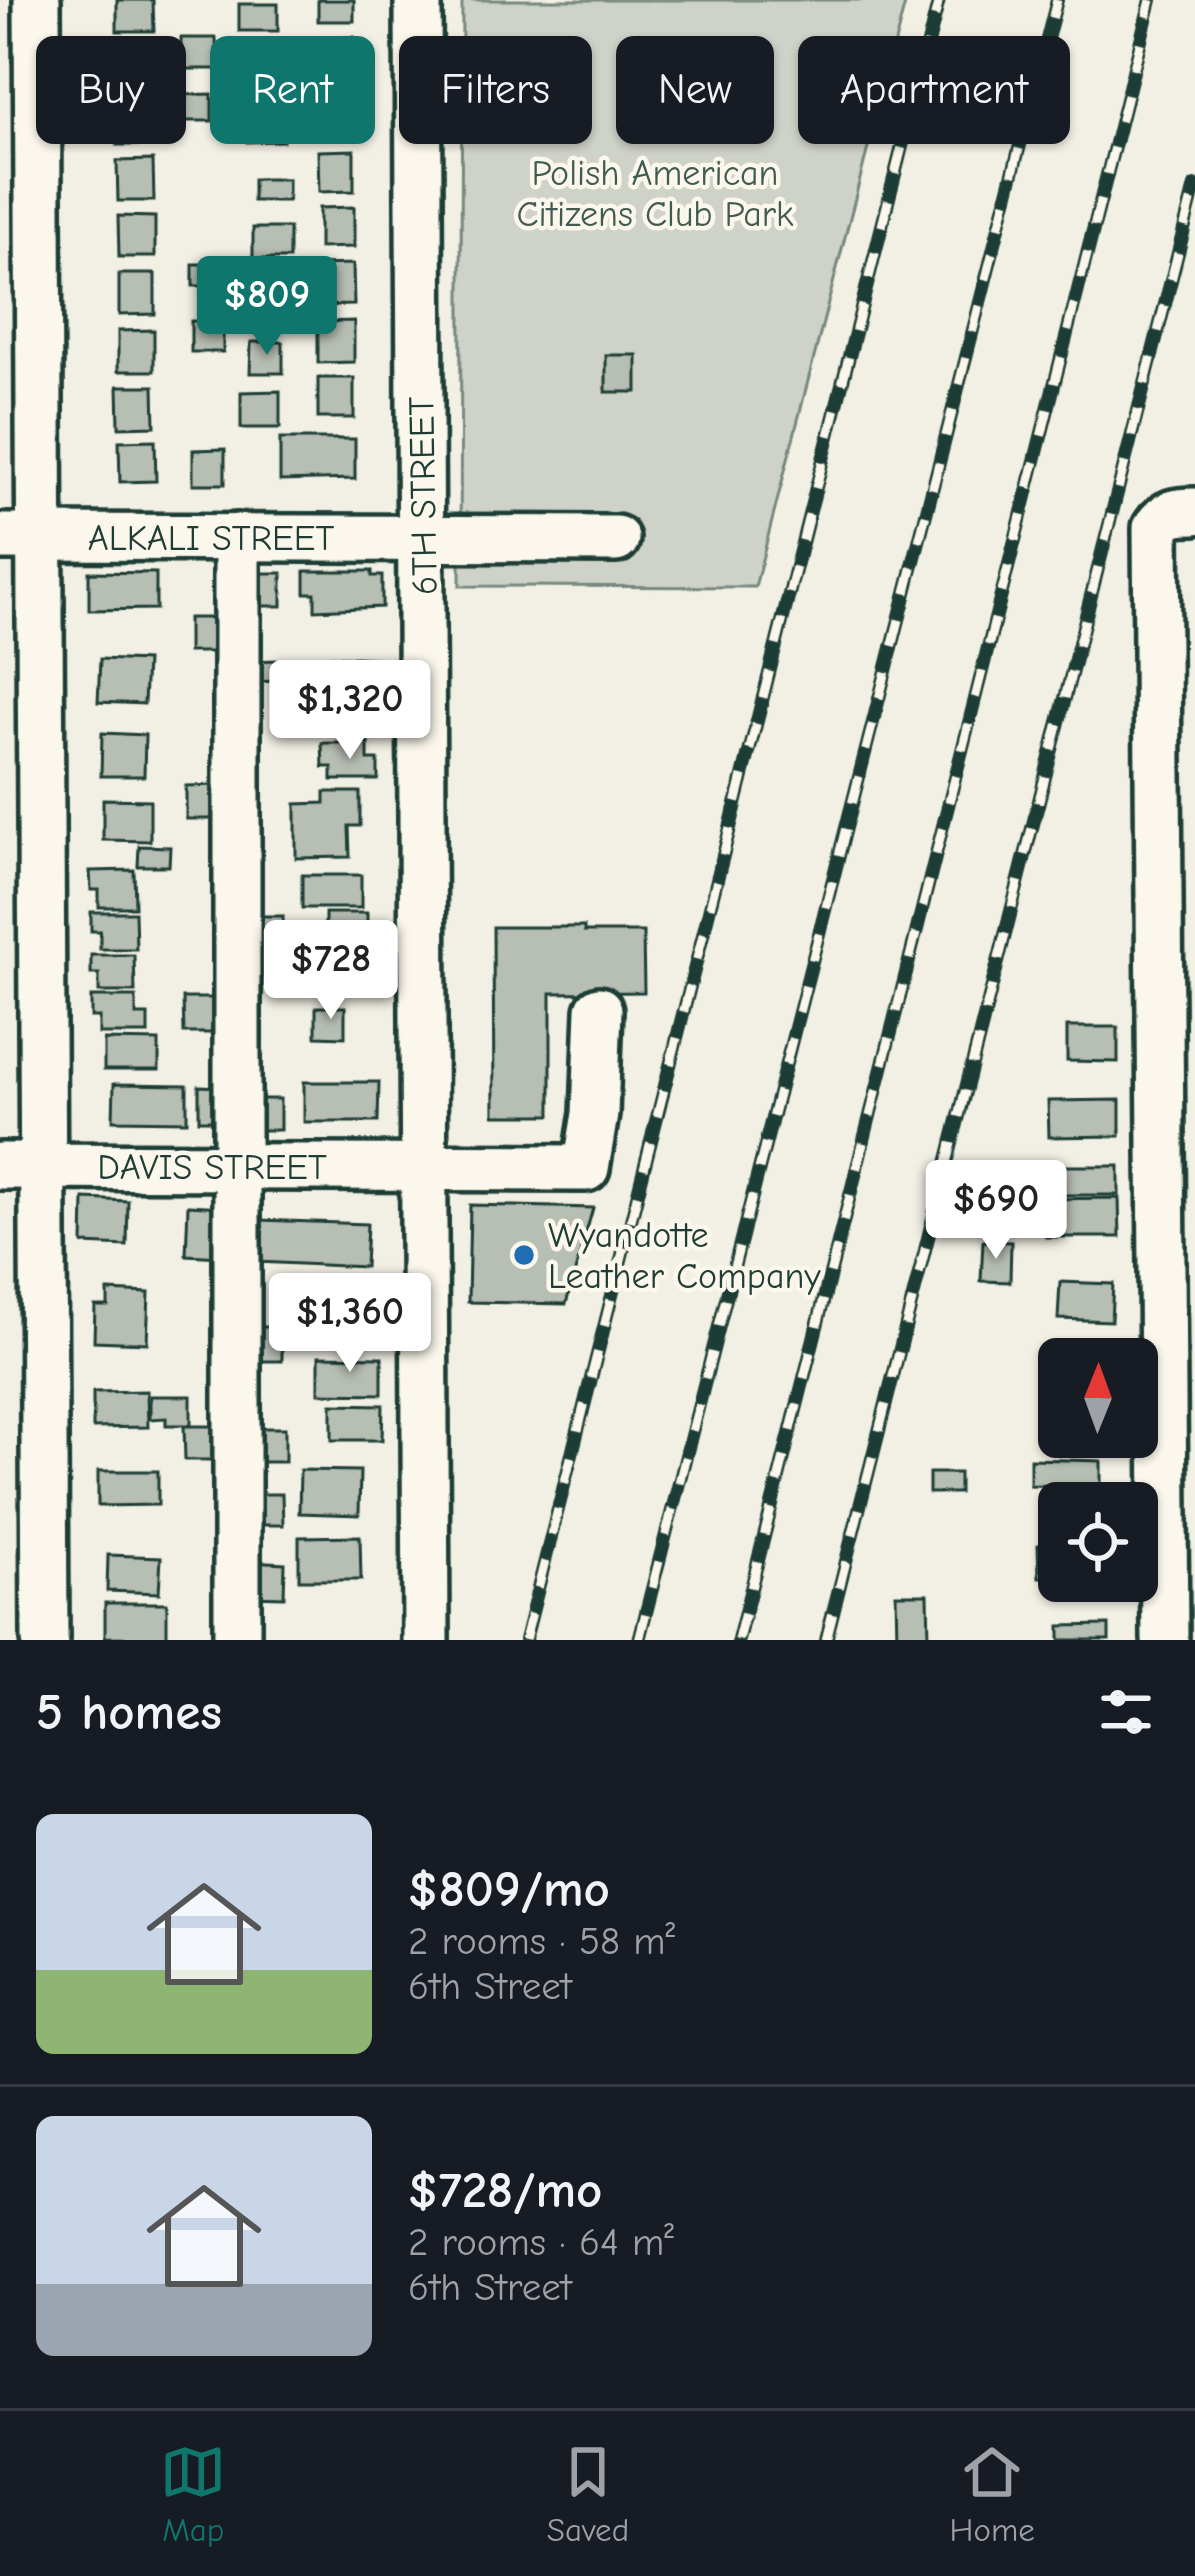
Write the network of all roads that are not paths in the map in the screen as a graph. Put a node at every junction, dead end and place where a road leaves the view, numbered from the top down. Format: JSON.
{"nodes":[{"id":1,"x":37,"y":0,"type":"edge"},
{"id":2,"x":418,"y":0,"type":"edge"},
{"id":3,"x":1178,"y":514,"type":"edge"},
{"id":4,"x":21,"y":537,"type":"edge"},
{"id":5,"x":237,"y":537,"type":"junction"},
{"id":6,"x":423,"y":537,"type":"junction"},
{"id":7,"x":616,"y":539,"type":"dead end"},
{"id":8,"x":599,"y":1010,"type":"dead end"},
{"id":9,"x":22,"y":1166,"type":"edge"},
{"id":10,"x":424,"y":1167,"type":"junction"},
{"id":11,"x":1177,"y":1167,"type":"edge"},
{"id":12,"x":237,"y":1168,"type":"junction"},
{"id":13,"x":45,"y":1640,"type":"edge"},
{"id":14,"x":237,"y":1640,"type":"edge"},
{"id":15,"x":426,"y":1640,"type":"edge"},
{"id":16,"x":1165,"y":1640,"type":"edge"}],
"edges":[{"from":1,"to":4,"type":"street"},
{"from":2,"to":6,"type":"street","name":"6TH STREET"},
{"from":3,"to":11,"type":"street"},
{"from":4,"to":5,"type":"street","name":"ALKALI STREET"},
{"from":4,"to":9,"type":"street"},
{"from":5,"to":6,"type":"street","name":"ALKALI STREET"},
{"from":5,"to":12,"type":"street"},
{"from":6,"to":7,"type":"street","name":"ALKALI STREET"},
{"from":6,"to":10,"type":"street","name":"6TH STREET"},
{"from":8,"to":10,"type":"street","name":"DAVIS STREET"},
{"from":9,"to":12,"type":"street","name":"DAVIS STREET"},
{"from":9,"to":13,"type":"street"},
{"from":10,"to":12,"type":"street","name":"DAVIS STREET"},
{"from":10,"to":15,"type":"street","name":"6TH STREET"},
{"from":11,"to":16,"type":"street"},
{"from":12,"to":14,"type":"street"}]}
